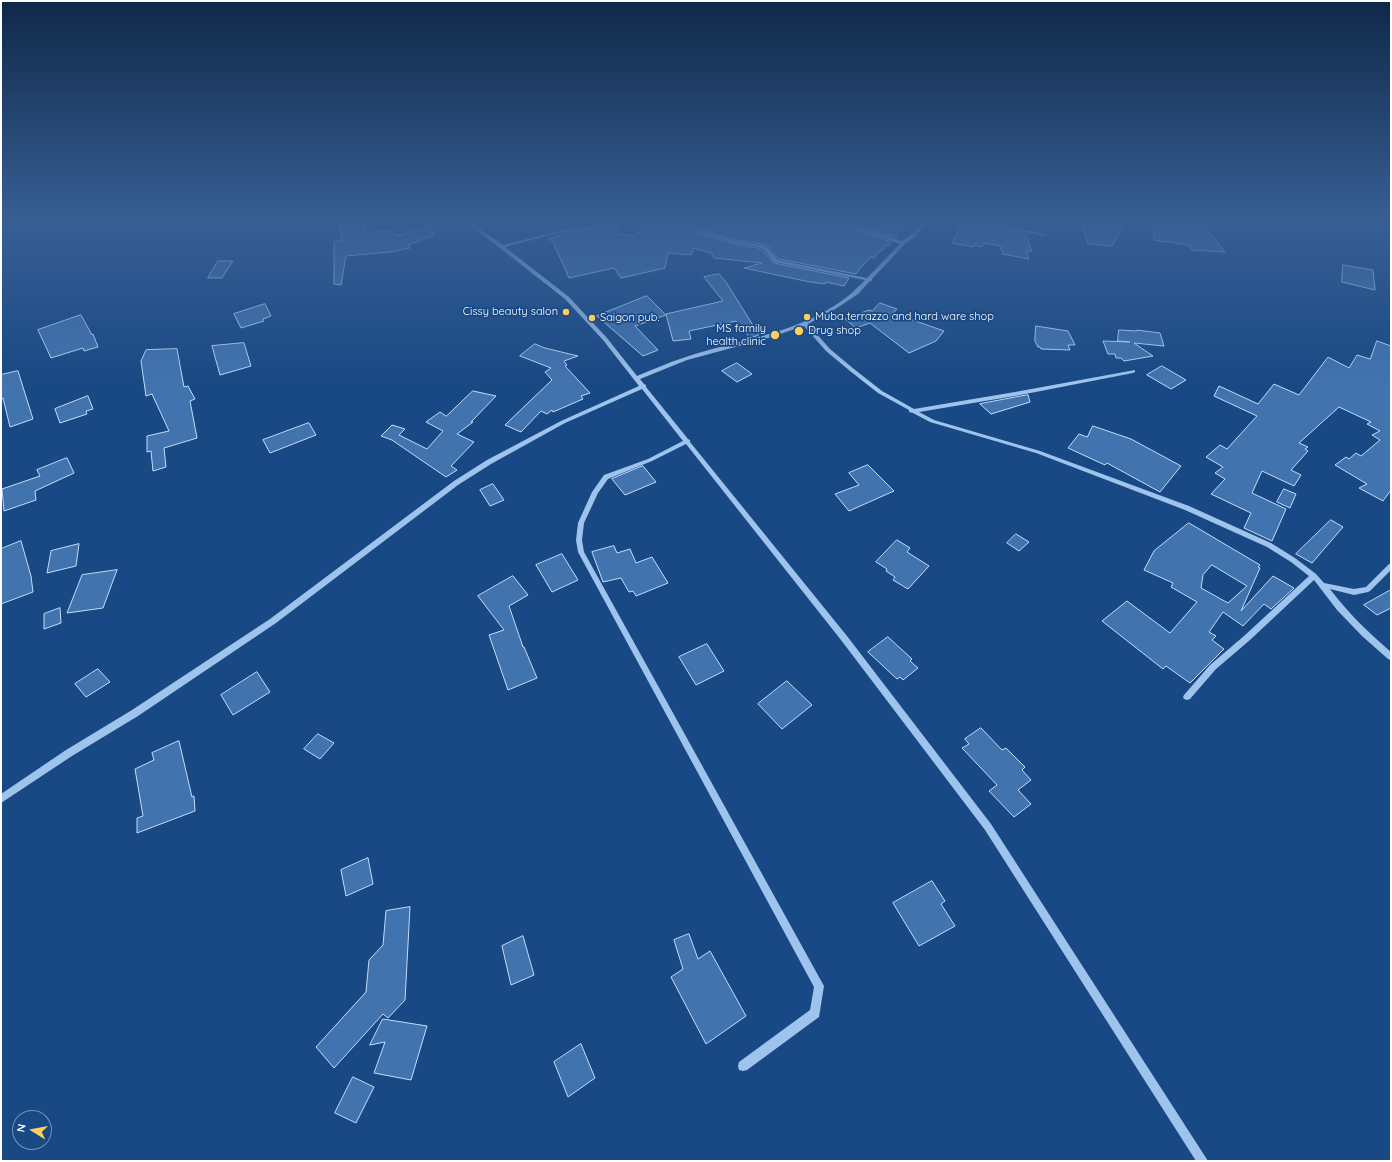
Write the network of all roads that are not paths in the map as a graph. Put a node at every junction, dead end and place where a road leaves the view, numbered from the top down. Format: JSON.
{"nodes":[{"id":1,"x":538,"y":275,"type":"edge"},
{"id":2,"x":848,"y":275,"type":"edge"},
{"id":3,"x":874,"y":275,"type":"edge"},
{"id":4,"x":870,"y":280,"type":"junction"},
{"id":5,"x":805,"y":324,"type":"junction"},
{"id":6,"x":1133,"y":371,"type":"dead end"},
{"id":7,"x":637,"y":378,"type":"junction"},
{"id":8,"x":644,"y":386,"type":"junction"},
{"id":9,"x":910,"y":411,"type":"junction"},
{"id":10,"x":688,"y":441,"type":"junction"},
{"id":11,"x":1391,"y":566,"type":"edge"},
{"id":12,"x":1314,"y":576,"type":"junction"},
{"id":13,"x":1322,"y":585,"type":"junction"},
{"id":14,"x":1391,"y":657,"type":"edge"},
{"id":15,"x":1187,"y":697,"type":"dead end"},
{"id":16,"x":1,"y":798,"type":"edge"},
{"id":17,"x":743,"y":1066,"type":"dead end"},
{"id":18,"x":1202,"y":1161,"type":"edge"}],
"edges":[{"from":1,"to":7,"type":"street"},
{"from":2,"to":4,"type":"street"},
{"from":3,"to":4,"type":"street"},
{"from":4,"to":5,"type":"street"},
{"from":5,"to":7,"type":"street"},
{"from":5,"to":9,"type":"street"},
{"from":6,"to":9,"type":"street"},
{"from":7,"to":8,"type":"street"},
{"from":8,"to":10,"type":"street"},
{"from":8,"to":16,"type":"street"},
{"from":9,"to":12,"type":"street"},
{"from":10,"to":17,"type":"street"},
{"from":10,"to":18,"type":"street"},
{"from":11,"to":13,"type":"street"},
{"from":12,"to":13,"type":"street"},
{"from":12,"to":15,"type":"street"},
{"from":13,"to":14,"type":"street"}]}
